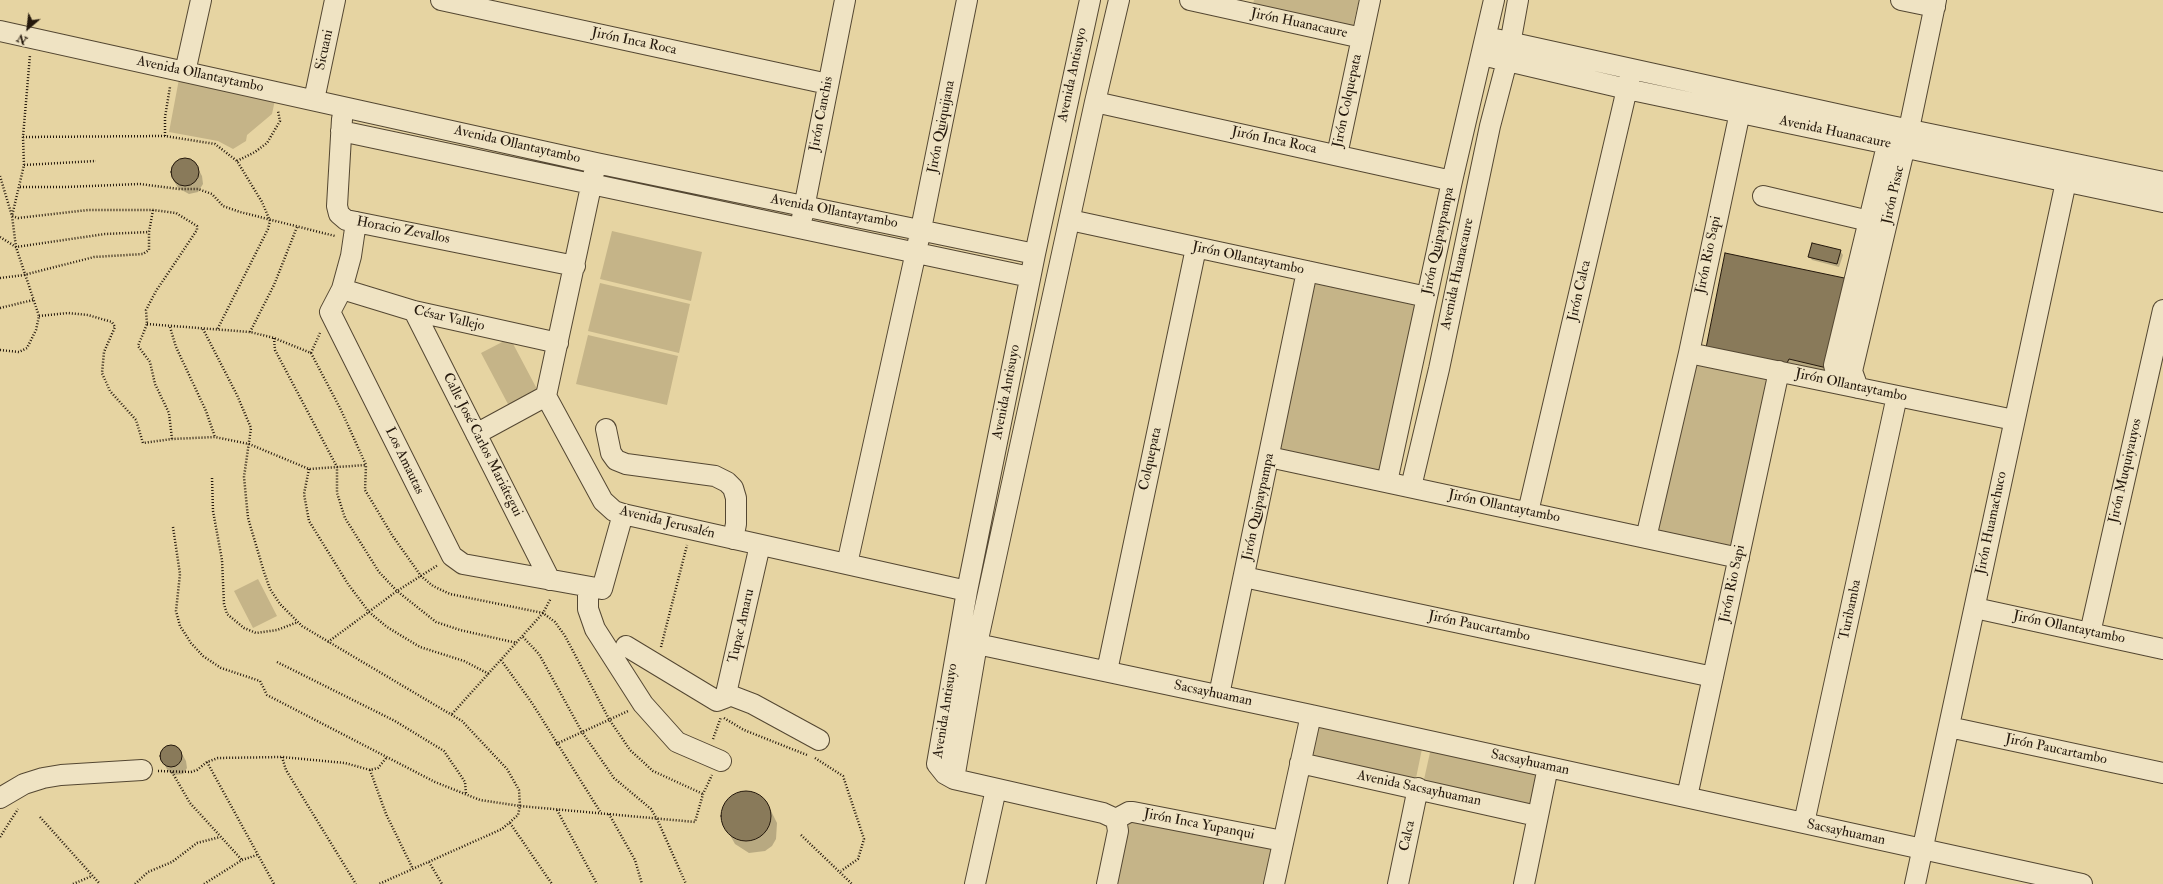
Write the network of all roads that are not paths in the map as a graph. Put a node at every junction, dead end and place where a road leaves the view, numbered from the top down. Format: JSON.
{"nodes":[{"id":1,"x":201,"y":0,"type":"edge"},
{"id":2,"x":335,"y":0,"type":"edge"},
{"id":3,"x":441,"y":0,"type":"edge"},
{"id":4,"x":845,"y":0,"type":"edge"},
{"id":5,"x":967,"y":0,"type":"edge"},
{"id":6,"x":1090,"y":0,"type":"edge"},
{"id":7,"x":1119,"y":0,"type":"edge"},
{"id":8,"x":1190,"y":0,"type":"edge"},
{"id":9,"x":1370,"y":0,"type":"edge"},
{"id":10,"x":1494,"y":0,"type":"edge"},
{"id":11,"x":1518,"y":0,"type":"edge"},
{"id":12,"x":1901,"y":0,"type":"edge"},
{"id":13,"x":1936,"y":4,"type":"edge"},
{"id":14,"x":1248,"y":6,"type":"edge"},
{"id":15,"x":0,"y":31,"type":"edge"},
{"id":16,"x":1362,"y":38,"type":"junction"},
{"id":17,"x":1484,"y":46,"type":"junction"},
{"id":18,"x":1509,"y":52,"type":"junction"},
{"id":19,"x":1631,"y":69,"type":"junction"},
{"id":20,"x":179,"y":70,"type":"junction"},
{"id":21,"x":828,"y":84,"type":"junction"},
{"id":22,"x":1627,"y":89,"type":"junction"},
{"id":23,"x":314,"y":100,"type":"junction"},
{"id":24,"x":1095,"y":102,"type":"junction"},
{"id":25,"x":342,"y":107,"type":"junction"},
{"id":26,"x":1740,"y":112,"type":"junction"},
{"id":27,"x":341,"y":131,"type":"junction"},
{"id":28,"x":1898,"y":137,"type":"junction"},
{"id":29,"x":1337,"y":155,"type":"junction"},
{"id":30,"x":596,"y":163,"type":"junction"},
{"id":31,"x":2068,"y":172,"type":"junction"},
{"id":32,"x":1452,"y":181,"type":"junction"},
{"id":33,"x":2163,"y":182,"type":"edge"},
{"id":34,"x":592,"y":184,"type":"junction"},
{"id":35,"x":1763,"y":196,"type":"dead end"},
{"id":36,"x":2163,"y":202,"type":"edge"},
{"id":37,"x":804,"y":206,"type":"junction"},
{"id":38,"x":1070,"y":220,"type":"junction"},
{"id":39,"x":1869,"y":221,"type":"junction"},
{"id":40,"x":800,"y":228,"type":"junction"},
{"id":41,"x":921,"y":229,"type":"junction"},
{"id":42,"x":355,"y":231,"type":"junction"},
{"id":43,"x":1196,"y":248,"type":"junction"},
{"id":44,"x":916,"y":253,"type":"junction"},
{"id":45,"x":1035,"y":254,"type":"junction"},
{"id":46,"x":575,"y":266,"type":"junction"},
{"id":47,"x":1307,"y":271,"type":"junction"},
{"id":48,"x":1030,"y":277,"type":"junction"},
{"id":49,"x":342,"y":289,"type":"junction"},
{"id":50,"x":1427,"y":298,"type":"junction"},
{"id":51,"x":2163,"y":310,"type":"edge"},
{"id":52,"x":414,"y":311,"type":"junction"},
{"id":53,"x":558,"y":343,"type":"junction"},
{"id":54,"x":1689,"y":353,"type":"junction"},
{"id":55,"x":1779,"y":371,"type":"junction"},
{"id":56,"x":1850,"y":386,"type":"junction"},
{"id":57,"x":546,"y":396,"type":"junction"},
{"id":58,"x":1897,"y":396,"type":"junction"},
{"id":59,"x":2014,"y":420,"type":"junction"},
{"id":60,"x":606,"y":429,"type":"dead end"},
{"id":61,"x":476,"y":434,"type":"junction"},
{"id":62,"x":1269,"y":457,"type":"junction"},
{"id":63,"x":1387,"y":482,"type":"junction"},
{"id":64,"x":1411,"y":487,"type":"junction"},
{"id":65,"x":1528,"y":512,"type":"junction"},
{"id":66,"x":623,"y":514,"type":"junction"},
{"id":67,"x":1646,"y":538,"type":"junction"},
{"id":68,"x":733,"y":539,"type":"junction"},
{"id":69,"x":760,"y":545,"type":"junction"},
{"id":70,"x":1739,"y":558,"type":"junction"},
{"id":71,"x":847,"y":564,"type":"junction"},
{"id":72,"x":1244,"y":577,"type":"junction"},
{"id":73,"x":550,"y":580,"type":"junction"},
{"id":74,"x":595,"y":588,"type":"junction"},
{"id":75,"x":966,"y":591,"type":"junction"},
{"id":76,"x":1975,"y":608,"type":"junction"},
{"id":77,"x":2090,"y":633,"type":"junction"},
{"id":78,"x":977,"y":644,"type":"junction"},
{"id":79,"x":626,"y":646,"type":"dead end"},
{"id":80,"x":2163,"y":649,"type":"edge"},
{"id":81,"x":1107,"y":671,"type":"junction"},
{"id":82,"x":1713,"y":677,"type":"junction"},
{"id":83,"x":1219,"y":696,"type":"junction"},
{"id":84,"x":722,"y":697,"type":"junction"},
{"id":85,"x":1310,"y":714,"type":"junction"},
{"id":86,"x":1949,"y":727,"type":"junction"},
{"id":87,"x":819,"y":740,"type":"dead end"},
{"id":88,"x":714,"y":759,"type":"road end"},
{"id":89,"x":1300,"y":763,"type":"junction"},
{"id":90,"x":1548,"y":767,"type":"junction"},
{"id":91,"x":142,"y":770,"type":"road end"},
{"id":92,"x":2163,"y":773,"type":"edge"},
{"id":93,"x":954,"y":779,"type":"junction"},
{"id":94,"x":1418,"y":788,"type":"junction"},
{"id":95,"x":996,"y":790,"type":"junction"},
{"id":96,"x":0,"y":798,"type":"edge"},
{"id":97,"x":1687,"y":798,"type":"junction"},
{"id":98,"x":1537,"y":816,"type":"junction"},
{"id":99,"x":1116,"y":819,"type":"junction"},
{"id":100,"x":1804,"y":823,"type":"junction"},
{"id":101,"x":1283,"y":841,"type":"junction"},
{"id":102,"x":1922,"y":849,"type":"junction"},
{"id":103,"x":975,"y":884,"type":"edge"},
{"id":104,"x":1107,"y":884,"type":"edge"},
{"id":105,"x":1274,"y":884,"type":"edge"},
{"id":106,"x":1398,"y":884,"type":"edge"},
{"id":107,"x":1524,"y":884,"type":"edge"},
{"id":108,"x":1915,"y":884,"type":"edge"},
{"id":109,"x":2082,"y":884,"type":"edge"}],
"edges":[{"from":1,"to":20,"type":"street"},
{"from":2,"to":23,"type":"street","name":"Sicuani"},
{"from":3,"to":21,"type":"street","name":"Jirón Inca Roca"},
{"from":4,"to":21,"type":"street","name":"Jirón Canchis"},
{"from":5,"to":41,"type":"street","name":"Jirón Quiquijana"},
{"from":6,"to":45,"type":"street","name":"Avenida Antisuyo"},
{"from":7,"to":24,"type":"street","name":"Avenida Antisuyo"},
{"from":8,"to":14,"type":"street","name":"Jirón Huanacaure"},
{"from":9,"to":16,"type":"street","name":"Jirón Colquepata"},
{"from":10,"to":17,"type":"street","name":"Jirón Quipaypampa"},
{"from":11,"to":18,"type":"street"},
{"from":12,"to":13,"type":"street"},
{"from":13,"to":28,"type":"street","name":"Jirón Pisac"},
{"from":14,"to":16,"type":"street","name":"Jirón Huanacaure"},
{"from":15,"to":20,"type":"street","name":"Avenida Ollantaytambo"},
{"from":16,"to":29,"type":"street","name":"Jirón Colquepata"},
{"from":17,"to":18,"type":"street","name":"Avenida Huanacaure"},
{"from":17,"to":32,"type":"street","name":"Jirón Quipaypampa"},
{"from":18,"to":19,"type":"street","name":"Avenida Huanacaure"},
{"from":18,"to":22,"type":"street","name":"Avenida Huanacaure"},
{"from":18,"to":64,"type":"street","name":"Avenida Huanacaure"},
{"from":19,"to":22,"type":"street","name":"Jirón Calca"},
{"from":19,"to":28,"type":"street","name":"Avenida Huanacaure"},
{"from":20,"to":23,"type":"street","name":"Avenida Ollantaytambo"},
{"from":21,"to":37,"type":"street","name":"Jirón Canchis"},
{"from":22,"to":26,"type":"street","name":"Avenida Huanacaure"},
{"from":22,"to":65,"type":"street","name":"Jirón Calca"},
{"from":23,"to":25,"type":"street","name":"Avenida Ollantaytambo"},
{"from":24,"to":29,"type":"street","name":"Jirón Inca Roca"},
{"from":24,"to":38,"type":"street","name":"Avenida Antisuyo"},
{"from":25,"to":27,"type":"street","name":"Horacio Zevallos"},
{"from":25,"to":30,"type":"street","name":"Avenida Ollantaytambo"},
{"from":26,"to":28,"type":"street","name":"Avenida Huanacaure"},
{"from":26,"to":54,"type":"street","name":"Jirón Rio Sapi"},
{"from":27,"to":34,"type":"street","name":"Avenida Ollantaytambo"},
{"from":27,"to":42,"type":"street","name":"Horacio Zevallos"},
{"from":28,"to":31,"type":"street","name":"Avenida Huanacaure"},
{"from":28,"to":39,"type":"street","name":"Jirón Pisac"},
{"from":28,"to":56,"type":"street","name":"Jirón Pisac"},
{"from":29,"to":32,"type":"street","name":"Jirón Inca Roca"},
{"from":30,"to":34,"type":"street"},
{"from":30,"to":37,"type":"street","name":"Avenida Ollantaytambo"},
{"from":31,"to":33,"type":"street","name":"Avenida Huanacaure"},
{"from":31,"to":36,"type":"street","name":"Avenida Huanacaure"},
{"from":31,"to":59,"type":"street","name":"Jirón Huamachuco"},
{"from":32,"to":50,"type":"street","name":"Jirón Quipaypampa"},
{"from":34,"to":40,"type":"street","name":"Avenida Ollantaytambo"},
{"from":34,"to":46,"type":"street"},
{"from":35,"to":39,"type":"street"},
{"from":37,"to":40,"type":"street","name":"Jirón Canchis"},
{"from":37,"to":41,"type":"street","name":"Avenida Ollantaytambo"},
{"from":38,"to":43,"type":"street","name":"Jirón Ollantaytambo"},
{"from":38,"to":78,"type":"street","name":"Avenida Antisuyo"},
{"from":39,"to":56,"type":"street","name":"Jirón Pisac"},
{"from":40,"to":44,"type":"street","name":"Avenida Ollantaytambo"},
{"from":41,"to":44,"type":"street","name":"Jirón Quiquijana"},
{"from":41,"to":45,"type":"street","name":"Avenida Ollantaytambo"},
{"from":42,"to":46,"type":"street","name":"Horacio Zevallos"},
{"from":42,"to":49,"type":"street","name":"Los Amautas"},
{"from":43,"to":47,"type":"street","name":"Jirón Ollantaytambo"},
{"from":43,"to":81,"type":"street","name":"Colquepata"},
{"from":44,"to":48,"type":"street","name":"Avenida Ollantaytambo"},
{"from":44,"to":71,"type":"street","name":"Jirón Quiquijana"},
{"from":45,"to":48,"type":"street","name":"Avenida Antisuyo"},
{"from":46,"to":53,"type":"street"},
{"from":47,"to":50,"type":"street","name":"Jirón Ollantaytambo"},
{"from":47,"to":62,"type":"street","name":"Jirón Quipaypampa"},
{"from":48,"to":75,"type":"street","name":"Avenida Antisuyo"},
{"from":49,"to":52,"type":"street","name":"César Vallejo"},
{"from":49,"to":73,"type":"street","name":"Los Amautas"},
{"from":50,"to":63,"type":"street","name":"Jirón Quipaypampa"},
{"from":51,"to":77,"type":"street","name":"Jirón Muquiyauyos"},
{"from":52,"to":53,"type":"street","name":"César Vallejo"},
{"from":52,"to":61,"type":"street","name":"Calle José Carlos Mariátegui"},
{"from":53,"to":57,"type":"street"},
{"from":54,"to":55,"type":"street","name":"Jirón Ollantaytambo"},
{"from":54,"to":67,"type":"street","name":"Jirón Rio Sapi"},
{"from":55,"to":56,"type":"street","name":"Jirón Ollantaytambo"},
{"from":55,"to":70,"type":"street","name":"Jirón Rio Sapi"},
{"from":56,"to":58,"type":"street","name":"Jirón Ollantaytambo"},
{"from":57,"to":61,"type":"street"},
{"from":57,"to":66,"type":"street","name":"Avenida Jerusalén"},
{"from":58,"to":59,"type":"street","name":"Jirón Ollantaytambo"},
{"from":58,"to":100,"type":"street","name":"Turibamba"},
{"from":59,"to":76,"type":"street","name":"Jirón Huamachuco"},
{"from":60,"to":68,"type":"street"},
{"from":61,"to":73,"type":"street","name":"Calle José Carlos Mariátegui"},
{"from":62,"to":63,"type":"street","name":"Jirón Ollantaytambo"},
{"from":62,"to":72,"type":"street","name":"Jirón Quipaypampa"},
{"from":63,"to":64,"type":"street","name":"Jirón Ollantaytambo"},
{"from":64,"to":65,"type":"street","name":"Jirón Ollantaytambo"},
{"from":65,"to":67,"type":"street","name":"Jirón Ollantaytambo"},
{"from":66,"to":68,"type":"street","name":"Avenida Jerusalén"},
{"from":66,"to":74,"type":"street"},
{"from":67,"to":70,"type":"street","name":"Jirón Ollantaytambo"},
{"from":68,"to":69,"type":"street","name":"Avenida Jerusalén"},
{"from":69,"to":71,"type":"street","name":"Avenida Jerusalén"},
{"from":69,"to":84,"type":"street","name":"Tupac Amaru"},
{"from":70,"to":82,"type":"street","name":"Jirón Rio Sapi"},
{"from":71,"to":75,"type":"street","name":"Avenida Jerusalén"},
{"from":72,"to":82,"type":"street","name":"Jirón Paucartambo"},
{"from":72,"to":83,"type":"street","name":"Jirón Quipaypampa"},
{"from":73,"to":74,"type":"street"},
{"from":74,"to":88,"type":"street"},
{"from":75,"to":93,"type":"street","name":"Avenida Antisuyo"},
{"from":76,"to":77,"type":"street","name":"Jirón Ollantaytambo"},
{"from":76,"to":86,"type":"street","name":"Jirón Huamachuco"},
{"from":77,"to":80,"type":"street","name":"Jirón Ollantaytambo"},
{"from":78,"to":81,"type":"street","name":"Sacsayhuaman"},
{"from":78,"to":93,"type":"street","name":"Avenida Antisuyo"},
{"from":79,"to":84,"type":"street"},
{"from":81,"to":83,"type":"street","name":"Sacsayhuaman"},
{"from":82,"to":97,"type":"street","name":"Jirón Rio Sapi"},
{"from":83,"to":85,"type":"street","name":"Sacsayhuaman"},
{"from":84,"to":87,"type":"street"},
{"from":85,"to":89,"type":"street"},
{"from":85,"to":90,"type":"street","name":"Sacsayhuaman"},
{"from":86,"to":92,"type":"street","name":"Jirón Paucartambo"},
{"from":86,"to":102,"type":"street","name":"Jirón Huamachuco"},
{"from":89,"to":94,"type":"street","name":"Avenida Sacsayhuaman"},
{"from":89,"to":101,"type":"street"},
{"from":90,"to":97,"type":"street","name":"Sacsayhuaman"},
{"from":90,"to":98,"type":"street"},
{"from":91,"to":96,"type":"street"},
{"from":93,"to":95,"type":"street","name":"Avenida Antisuyo"},
{"from":94,"to":98,"type":"street","name":"Avenida Sacsayhuaman"},
{"from":94,"to":106,"type":"street","name":"Calca"},
{"from":95,"to":99,"type":"street","name":"Avenida Antisuyo"},
{"from":95,"to":103,"type":"street"},
{"from":97,"to":100,"type":"street","name":"Sacsayhuaman"},
{"from":98,"to":107,"type":"street"},
{"from":99,"to":101,"type":"street","name":"Jirón Inca Yupanqui"},
{"from":99,"to":104,"type":"street"},
{"from":100,"to":102,"type":"street","name":"Sacsayhuaman"},
{"from":101,"to":105,"type":"street"},
{"from":102,"to":108,"type":"street","name":"Jirón Huamachuco"},
{"from":102,"to":109,"type":"street","name":"Sacsayhuaman"}]}
